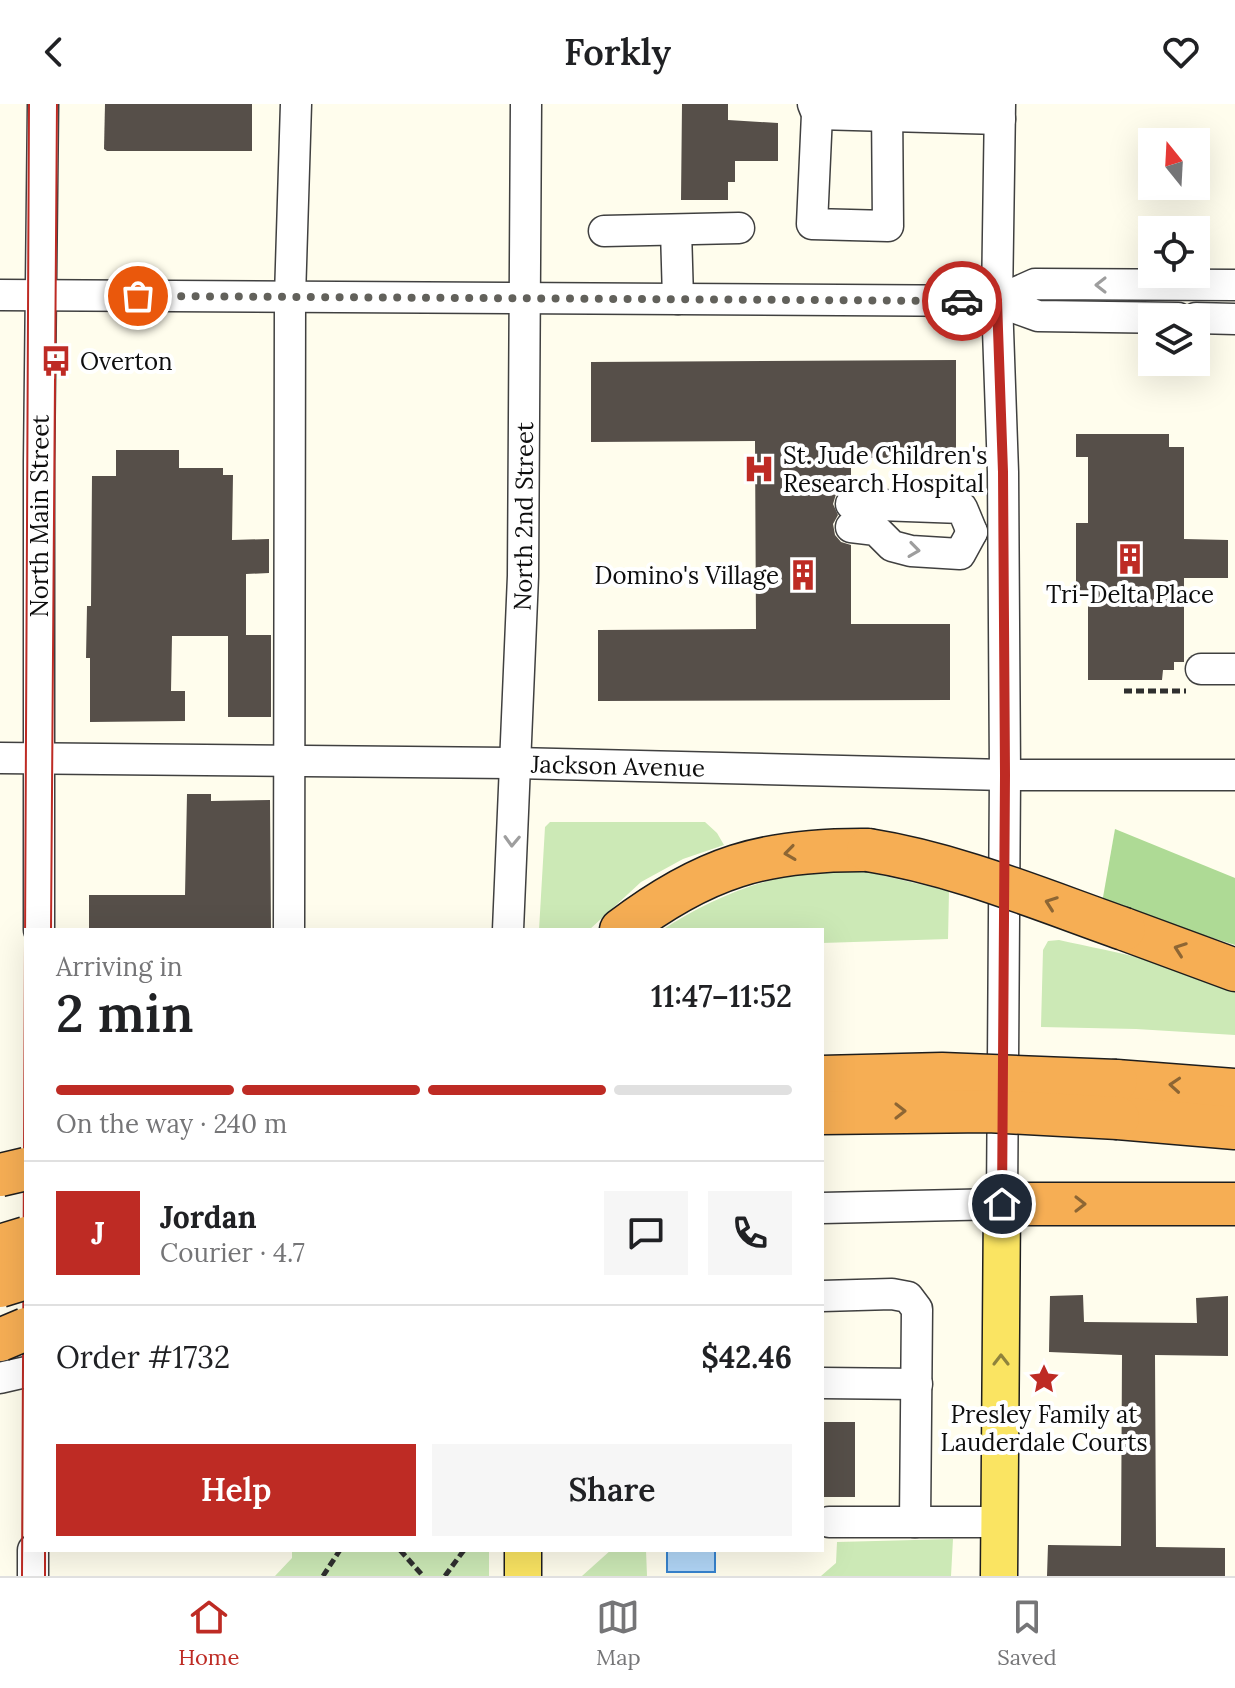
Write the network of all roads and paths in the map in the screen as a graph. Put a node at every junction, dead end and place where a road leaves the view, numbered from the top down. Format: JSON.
{"nodes":[{"id":1,"x":43,"y":104,"type":"edge"},
{"id":2,"x":296,"y":104,"type":"edge"},
{"id":3,"x":526,"y":104,"type":"edge"},
{"id":4,"x":815,"y":109,"type":"edge"},
{"id":5,"x":887,"y":110,"type":"edge"},
{"id":6,"x":1000,"y":112,"type":"edge"},
{"id":7,"x":739,"y":228,"type":"dead end"},
{"id":8,"x":676,"y":230,"type":"junction"},
{"id":9,"x":604,"y":231,"type":"dead end"},
{"id":10,"x":1235,"y":285,"type":"edge"},
{"id":11,"x":0,"y":295,"type":"edge"},
{"id":12,"x":42,"y":295,"type":"junction"},
{"id":13,"x":290,"y":297,"type":"junction"},
{"id":14,"x":526,"y":298,"type":"junction"},
{"id":15,"x":678,"y":299,"type":"junction"},
{"id":16,"x":997,"y":301,"type":"junction"},
{"id":17,"x":1138,"y":317,"type":"edge"},
{"id":18,"x":1210,"y":318,"type":"edge"},
{"id":19,"x":1235,"y":319,"type":"edge"},
{"id":20,"x":967,"y":520,"type":"junction"},
{"id":21,"x":1003,"y":532,"type":"junction"},
{"id":22,"x":1235,"y":669,"type":"edge"},
{"id":23,"x":1194,"y":680,"type":"joint"},
{"id":24,"x":1124,"y":691,"type":"dead end"},
{"id":25,"x":0,"y":758,"type":"edge"},
{"id":26,"x":40,"y":758,"type":"junction"},
{"id":27,"x":290,"y":762,"type":"junction"},
{"id":28,"x":515,"y":763,"type":"junction"},
{"id":29,"x":1005,"y":775,"type":"junction"},
{"id":30,"x":1235,"y":775,"type":"edge"},
{"id":31,"x":39,"y":928,"type":"edge"},
{"id":32,"x":289,"y":928,"type":"edge"},
{"id":33,"x":508,"y":928,"type":"edge"},
{"id":34,"x":624,"y":928,"type":"edge"},
{"id":35,"x":1235,"y":970,"type":"edge"},
{"id":36,"x":824,"y":1077,"type":"edge"},
{"id":37,"x":1235,"y":1090,"type":"edge"},
{"id":38,"x":1117,"y":1100,"type":"junction"},
{"id":39,"x":824,"y":1113,"type":"edge"},
{"id":40,"x":1235,"y":1128,"type":"edge"},
{"id":41,"x":24,"y":1169,"type":"edge"},
{"id":42,"x":0,"y":1175,"type":"edge"},
{"id":43,"x":1002,"y":1204,"type":"junction"},
{"id":44,"x":1235,"y":1204,"type":"edge"},
{"id":45,"x":824,"y":1208,"type":"edge"},
{"id":46,"x":24,"y":1239,"type":"edge"},
{"id":47,"x":0,"y":1246,"type":"edge"},
{"id":48,"x":24,"y":1279,"type":"edge"},
{"id":49,"x":0,"y":1286,"type":"edge"},
{"id":50,"x":824,"y":1296,"type":"edge"},
{"id":51,"x":24,"y":1330,"type":"edge"},
{"id":52,"x":0,"y":1340,"type":"edge"},
{"id":53,"x":24,"y":1372,"type":"edge"},
{"id":54,"x":0,"y":1378,"type":"edge"},
{"id":55,"x":824,"y":1383,"type":"edge"},
{"id":56,"x":917,"y":1384,"type":"junction"},
{"id":57,"x":829,"y":1522,"type":"dead end"},
{"id":58,"x":915,"y":1522,"type":"junction"},
{"id":59,"x":1000,"y":1522,"type":"junction"},
{"id":60,"x":33,"y":1552,"type":"edge"},
{"id":61,"x":339,"y":1552,"type":"edge"},
{"id":62,"x":402,"y":1552,"type":"edge"},
{"id":63,"x":463,"y":1552,"type":"edge"},
{"id":64,"x":523,"y":1552,"type":"edge"},
{"id":65,"x":33,"y":1576,"type":"edge"},
{"id":66,"x":323,"y":1576,"type":"edge"},
{"id":67,"x":423,"y":1576,"type":"edge"},
{"id":68,"x":445,"y":1576,"type":"edge"},
{"id":69,"x":523,"y":1576,"type":"edge"},
{"id":70,"x":999,"y":1576,"type":"edge"}],
"edges":[{"from":1,"to":12,"type":"street","name":"North Main Street"},
{"from":2,"to":13,"type":"street"},
{"from":3,"to":14,"type":"street","name":"North 2nd Street"},
{"from":4,"to":5,"type":"street"},
{"from":4,"to":5,"type":"street"},
{"from":5,"to":6,"type":"street"},
{"from":6,"to":16,"type":"street"},
{"from":7,"to":8,"type":"street"},
{"from":8,"to":9,"type":"street"},
{"from":8,"to":15,"type":"street"},
{"from":10,"to":16,"type":"street","one_way":true},
{"from":11,"to":12,"type":"street"},
{"from":12,"to":13,"type":"street"},
{"from":12,"to":26,"type":"street","name":"North Main Street"},
{"from":13,"to":14,"type":"street"},
{"from":13,"to":27,"type":"street"},
{"from":14,"to":15,"type":"street"},
{"from":14,"to":28,"type":"street","name":"North 2nd Street"},
{"from":15,"to":16,"type":"street"},
{"from":16,"to":17,"type":"street"},
{"from":16,"to":21,"type":"street"},
{"from":18,"to":19,"type":"street"},
{"from":20,"to":20,"type":"street"},
{"from":20,"to":21,"type":"street"},
{"from":21,"to":29,"type":"street"},
{"from":22,"to":23,"type":"street"},
{"from":23,"to":24,"type":"path"},
{"from":25,"to":26,"type":"street","name":"Jackson Avenue"},
{"from":26,"to":27,"type":"street","name":"Jackson Avenue"},
{"from":26,"to":31,"type":"street","name":"North Main Street"},
{"from":27,"to":28,"type":"street","name":"Jackson Avenue"},
{"from":27,"to":32,"type":"street"},
{"from":28,"to":29,"type":"street","name":"Jackson Avenue"},
{"from":28,"to":33,"type":"street","name":"North 2nd Street","one_way":true},
{"from":29,"to":30,"type":"street","name":"Jackson Avenue"},
{"from":29,"to":43,"type":"street"},
{"from":35,"to":34,"type":"highway","one_way":true,"bridge":true},
{"from":36,"to":38,"type":"highway","bridge":true},
{"from":37,"to":38,"type":"highway","one_way":true},
{"from":39,"to":38,"type":"highway","one_way":true,"bridge":true},
{"from":38,"to":40,"type":"highway"},
{"from":41,"to":42,"type":"highway","bridge":true},
{"from":43,"to":44,"type":"highway","one_way":true},
{"from":43,"to":45,"type":"street"},
{"from":59,"to":43,"type":"main road","one_way":true},
{"from":46,"to":47,"type":"highway","bridge":true},
{"from":48,"to":49,"type":"highway","bridge":true},
{"from":50,"to":56,"type":"street"},
{"from":51,"to":52,"type":"highway","bridge":true},
{"from":53,"to":54,"type":"street"},
{"from":55,"to":56,"type":"street"},
{"from":56,"to":58,"type":"street"},
{"from":57,"to":58,"type":"street"},
{"from":58,"to":59,"type":"street"},
{"from":59,"to":70,"type":"main road"},
{"from":60,"to":65,"type":"street"},
{"from":61,"to":66,"type":"path"},
{"from":62,"to":67,"type":"path"},
{"from":63,"to":68,"type":"path"},
{"from":64,"to":69,"type":"main road"}]}
